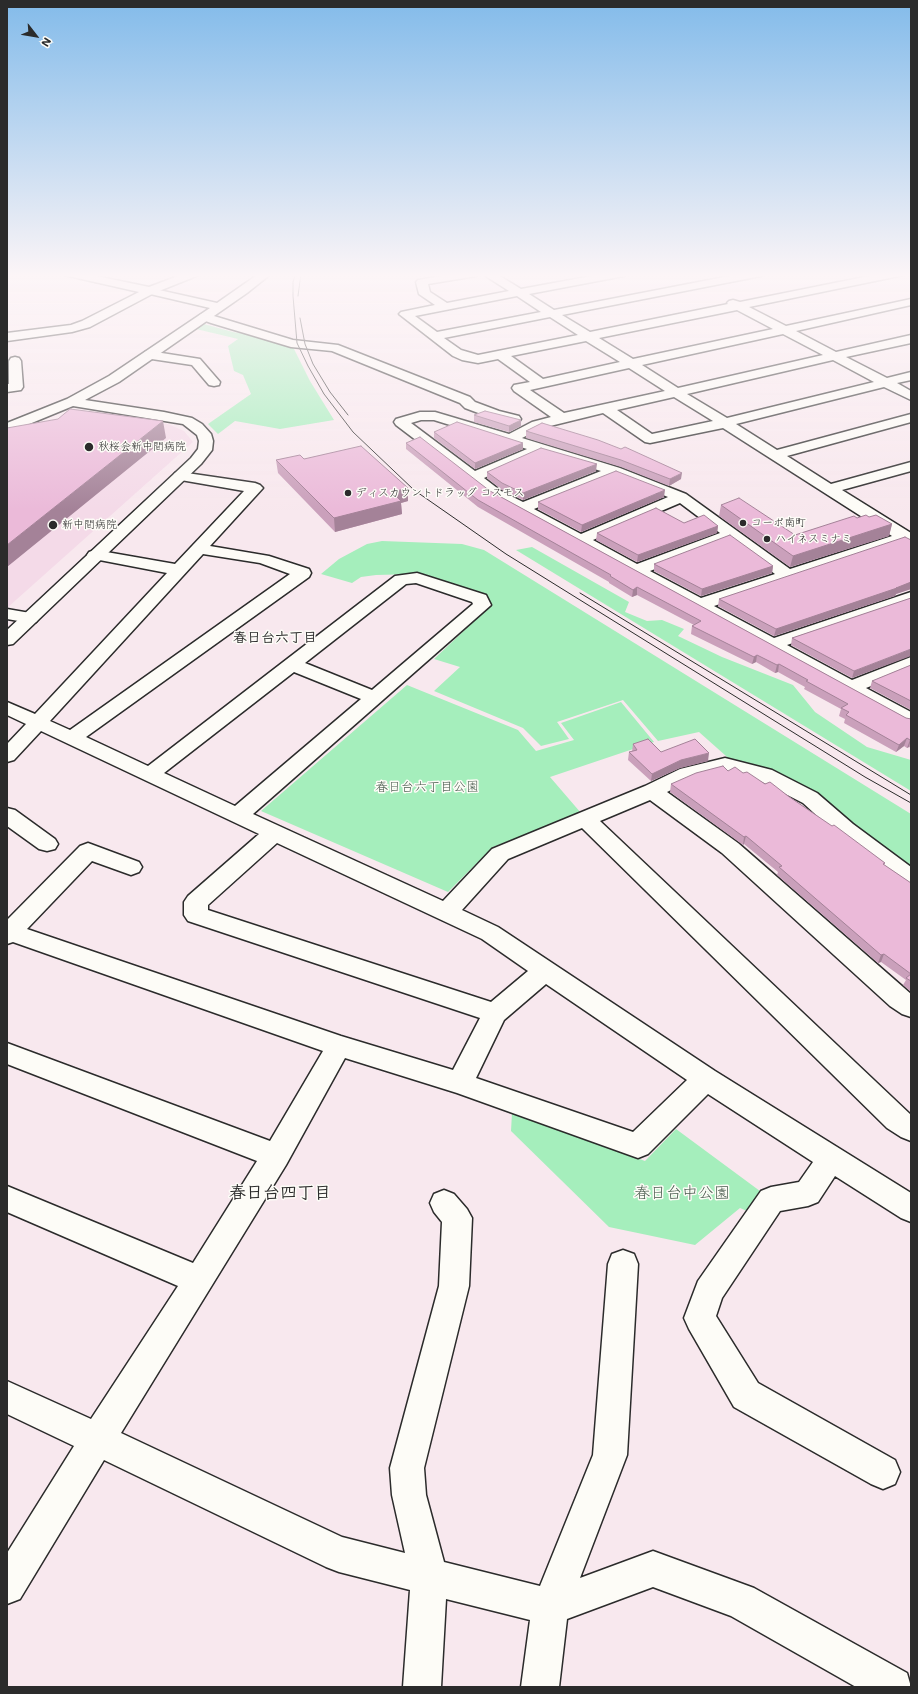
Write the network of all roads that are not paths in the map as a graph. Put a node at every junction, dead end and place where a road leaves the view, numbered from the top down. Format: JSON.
{"nodes":[{"id":1,"x":152,"y":352,"type":"edge"},
{"id":2,"x":344,"y":352,"type":"edge"},
{"id":3,"x":456,"y":352,"type":"edge"},
{"id":4,"x":514,"y":352,"type":"edge"},
{"id":5,"x":612,"y":352,"type":"edge"},
{"id":6,"x":686,"y":352,"type":"edge"},
{"id":7,"x":826,"y":352,"type":"edge"},
{"id":8,"x":856,"y":352,"type":"edge"},
{"id":9,"x":148,"y":355,"type":"junction"},
{"id":10,"x":501,"y":355,"type":"junction"},
{"id":11,"x":835,"y":357,"type":"junction"},
{"id":12,"x":11,"y":362,"type":"edge"},
{"id":13,"x":632,"y":364,"type":"junction"},
{"id":14,"x":911,"y":376,"type":"edge"},
{"id":15,"x":214,"y":382,"type":"dead end"},
{"id":16,"x":884,"y":382,"type":"junction"},
{"id":17,"x":541,"y":383,"type":"junction"},
{"id":18,"x":7,"y":388,"type":"edge"},
{"id":19,"x":677,"y":393,"type":"junction"},
{"id":20,"x":911,"y":396,"type":"edge"},
{"id":21,"x":72,"y":402,"type":"junction"},
{"id":22,"x":607,"y":409,"type":"junction"},
{"id":23,"x":562,"y":418,"type":"junction"},
{"id":24,"x":911,"y":418,"type":"edge"},
{"id":25,"x":725,"y":423,"type":"junction"},
{"id":26,"x":537,"y":425,"type":"junction"},
{"id":27,"x":7,"y":427,"type":"edge"},
{"id":28,"x":512,"y":438,"type":"junction"},
{"id":29,"x":541,"y":448,"type":"junction"},
{"id":30,"x":775,"y":455,"type":"junction"},
{"id":31,"x":911,"y":466,"type":"edge"},
{"id":32,"x":615,"y":471,"type":"junction"},
{"id":33,"x":180,"y":476,"type":"junction"},
{"id":34,"x":474,"y":477,"type":"junction"},
{"id":35,"x":830,"y":489,"type":"junction"},
{"id":36,"x":681,"y":497,"type":"junction"},
{"id":37,"x":522,"y":508,"type":"junction"},
{"id":38,"x":902,"y":532,"type":"edge"},
{"id":39,"x":731,"y":534,"type":"junction"},
{"id":40,"x":579,"y":540,"type":"junction"},
{"id":41,"x":199,"y":549,"type":"junction"},
{"id":42,"x":95,"y":555,"type":"junction"},
{"id":43,"x":179,"y":570,"type":"junction"},
{"id":44,"x":637,"y":570,"type":"junction"},
{"id":45,"x":787,"y":575,"type":"junction"},
{"id":46,"x":911,"y":597,"type":"edge"},
{"id":47,"x":698,"y":605,"type":"junction"},
{"id":48,"x":7,"y":614,"type":"edge"},
{"id":49,"x":30,"y":618,"type":"junction"},
{"id":50,"x":7,"y":640,"type":"edge"},
{"id":51,"x":773,"y":644,"type":"junction"},
{"id":52,"x":911,"y":663,"type":"edge"},
{"id":53,"x":292,"y":665,"type":"junction"},
{"id":54,"x":852,"y":687,"type":"junction"},
{"id":55,"x":374,"y":697,"type":"junction"},
{"id":56,"x":7,"y":708,"type":"edge"},
{"id":57,"x":911,"y":720,"type":"edge"},
{"id":58,"x":37,"y":722,"type":"junction"},
{"id":59,"x":72,"y":738,"type":"junction"},
{"id":60,"x":7,"y":756,"type":"edge"},
{"id":61,"x":150,"y":774,"type":"junction"},
{"id":62,"x":652,"y":791,"type":"junction"},
{"id":63,"x":7,"y":815,"type":"edge"},
{"id":64,"x":238,"y":815,"type":"junction"},
{"id":65,"x":585,"y":819,"type":"junction"},
{"id":66,"x":274,"y":833,"type":"junction"},
{"id":67,"x":47,"y":844,"type":"dead end"},
{"id":68,"x":131,"y":866,"type":"dead end"},
{"id":69,"x":911,"y":879,"type":"edge"},
{"id":70,"x":447,"y":912,"type":"junction"},
{"id":71,"x":9,"y":934,"type":"edge"},
{"id":72,"x":546,"y":970,"type":"junction"},
{"id":73,"x":911,"y":1007,"type":"edge"},
{"id":74,"x":495,"y":1013,"type":"junction"},
{"id":75,"x":339,"y":1046,"type":"junction"},
{"id":76,"x":7,"y":1053,"type":"edge"},
{"id":77,"x":706,"y":1079,"type":"junction"},
{"id":78,"x":460,"y":1083,"type":"junction"},
{"id":79,"x":911,"y":1129,"type":"edge"},
{"id":80,"x":276,"y":1156,"type":"junction"},
{"id":81,"x":831,"y":1158,"type":"junction"},
{"id":82,"x":7,"y":1200,"type":"edge"},
{"id":83,"x":444,"y":1203,"type":"dead end"},
{"id":84,"x":911,"y":1208,"type":"edge"},
{"id":85,"x":623,"y":1264,"type":"dead end"},
{"id":86,"x":199,"y":1280,"type":"junction"},
{"id":87,"x":7,"y":1397,"type":"edge"},
{"id":88,"x":97,"y":1440,"type":"junction"},
{"id":89,"x":884,"y":1472,"type":"dead end"},
{"id":90,"x":429,"y":1576,"type":"junction"},
{"id":91,"x":7,"y":1586,"type":"edge"},
{"id":92,"x":550,"y":1607,"type":"junction"},
{"id":93,"x":422,"y":1687,"type":"edge"},
{"id":94,"x":540,"y":1687,"type":"edge"},
{"id":95,"x":893,"y":1687,"type":"edge"}],
"edges":[{"from":1,"to":9,"type":"street"},
{"from":2,"to":26,"type":"street"},
{"from":3,"to":10,"type":"street"},
{"from":4,"to":10,"type":"street"},
{"from":5,"to":13,"type":"street"},
{"from":6,"to":13,"type":"street"},
{"from":7,"to":11,"type":"street"},
{"from":8,"to":11,"type":"street"},
{"from":9,"to":15,"type":"street"},
{"from":9,"to":21,"type":"street"},
{"from":10,"to":17,"type":"street"},
{"from":11,"to":16,"type":"street"},
{"from":11,"to":19,"type":"street"},
{"from":12,"to":18,"type":"street"},
{"from":13,"to":17,"type":"street"},
{"from":13,"to":19,"type":"street"},
{"from":14,"to":16,"type":"street"},
{"from":16,"to":20,"type":"street"},
{"from":16,"to":25,"type":"street"},
{"from":17,"to":23,"type":"street"},
{"from":19,"to":22,"type":"street"},
{"from":19,"to":25,"type":"street"},
{"from":21,"to":27,"type":"street"},
{"from":21,"to":33,"type":"street"},
{"from":22,"to":23,"type":"street"},
{"from":22,"to":25,"type":"street"},
{"from":23,"to":26,"type":"street"},
{"from":24,"to":30,"type":"street"},
{"from":25,"to":30,"type":"street"},
{"from":26,"to":28,"type":"street"},
{"from":28,"to":29,"type":"street"},
{"from":28,"to":34,"type":"street"},
{"from":29,"to":32,"type":"street"},
{"from":29,"to":34,"type":"street"},
{"from":30,"to":35,"type":"street"},
{"from":31,"to":35,"type":"street"},
{"from":32,"to":36,"type":"street"},
{"from":32,"to":37,"type":"street"},
{"from":33,"to":41,"type":"street"},
{"from":33,"to":42,"type":"street"},
{"from":34,"to":37,"type":"street"},
{"from":35,"to":38,"type":"street"},
{"from":36,"to":39,"type":"street"},
{"from":36,"to":40,"type":"street"},
{"from":37,"to":40,"type":"street"},
{"from":38,"to":45,"type":"street"},
{"from":39,"to":44,"type":"street"},
{"from":39,"to":45,"type":"street"},
{"from":40,"to":44,"type":"street"},
{"from":41,"to":43,"type":"street"},
{"from":41,"to":59,"type":"street"},
{"from":42,"to":43,"type":"street"},
{"from":42,"to":49,"type":"street"},
{"from":43,"to":58,"type":"street"},
{"from":44,"to":47,"type":"street"},
{"from":45,"to":47,"type":"street"},
{"from":46,"to":51,"type":"street"},
{"from":47,"to":51,"type":"street"},
{"from":48,"to":49,"type":"street"},
{"from":49,"to":50,"type":"street"},
{"from":51,"to":54,"type":"street"},
{"from":52,"to":54,"type":"street"},
{"from":53,"to":55,"type":"street"},
{"from":53,"to":55,"type":"street"},
{"from":53,"to":61,"type":"street"},
{"from":54,"to":57,"type":"street"},
{"from":55,"to":64,"type":"street"},
{"from":56,"to":58,"type":"street"},
{"from":58,"to":59,"type":"street"},
{"from":58,"to":60,"type":"street"},
{"from":59,"to":61,"type":"street"},
{"from":61,"to":64,"type":"street"},
{"from":62,"to":65,"type":"street"},
{"from":62,"to":69,"type":"street"},
{"from":62,"to":73,"type":"street"},
{"from":63,"to":67,"type":"street"},
{"from":64,"to":66,"type":"street"},
{"from":65,"to":70,"type":"street"},
{"from":65,"to":79,"type":"street"},
{"from":66,"to":70,"type":"street"},
{"from":66,"to":74,"type":"street"},
{"from":68,"to":71,"type":"street"},
{"from":70,"to":72,"type":"street"},
{"from":71,"to":75,"type":"street"},
{"from":72,"to":74,"type":"street"},
{"from":72,"to":77,"type":"street"},
{"from":74,"to":78,"type":"street"},
{"from":75,"to":78,"type":"street"},
{"from":75,"to":80,"type":"street"},
{"from":76,"to":80,"type":"street"},
{"from":77,"to":78,"type":"street"},
{"from":77,"to":81,"type":"street"},
{"from":80,"to":86,"type":"street"},
{"from":81,"to":84,"type":"street"},
{"from":81,"to":89,"type":"street"},
{"from":82,"to":86,"type":"street"},
{"from":83,"to":90,"type":"street"},
{"from":85,"to":92,"type":"street"},
{"from":86,"to":88,"type":"street"},
{"from":87,"to":88,"type":"street"},
{"from":88,"to":90,"type":"street"},
{"from":88,"to":91,"type":"street"},
{"from":90,"to":92,"type":"street"},
{"from":90,"to":93,"type":"street"},
{"from":92,"to":94,"type":"street"},
{"from":92,"to":95,"type":"street"}]}
